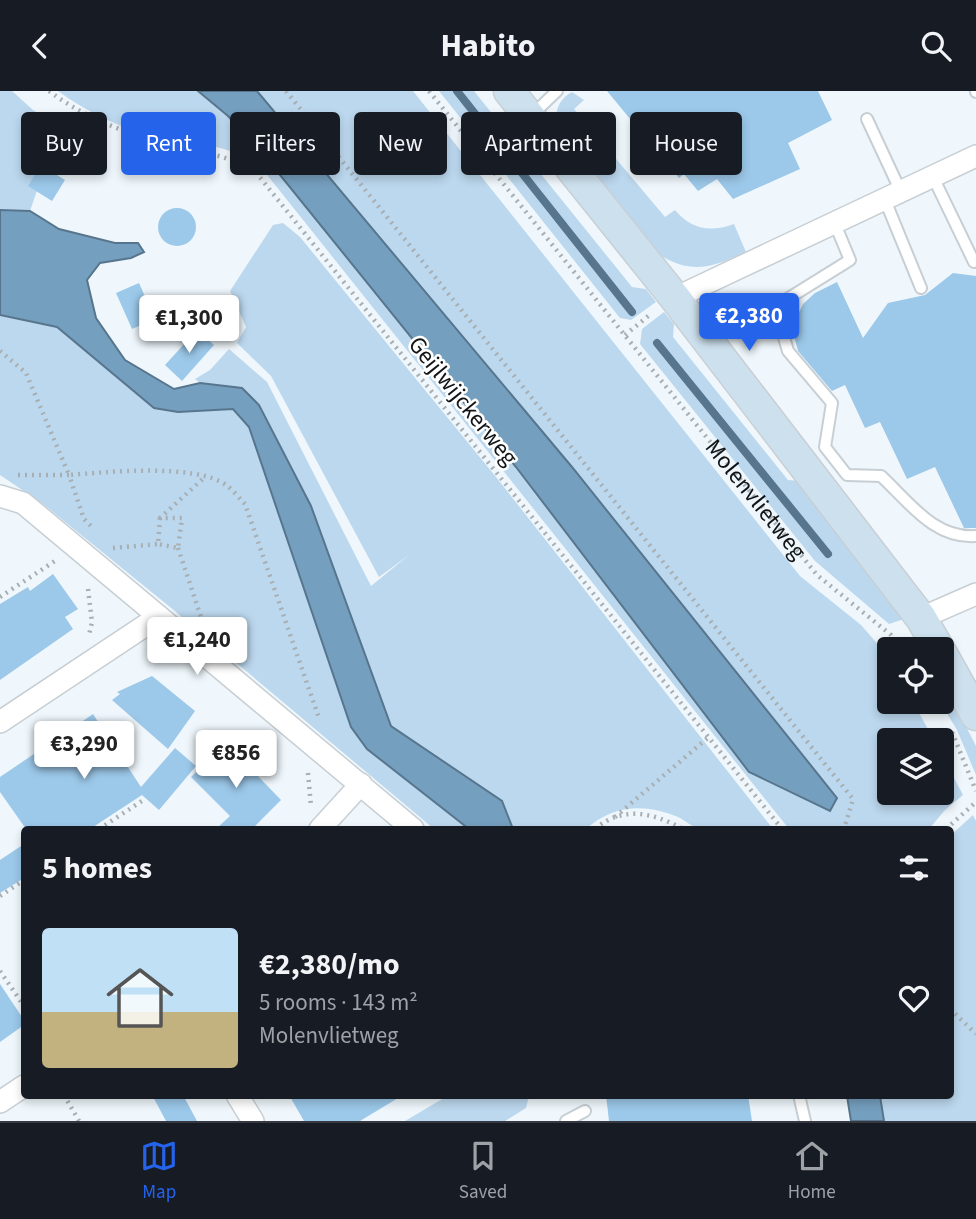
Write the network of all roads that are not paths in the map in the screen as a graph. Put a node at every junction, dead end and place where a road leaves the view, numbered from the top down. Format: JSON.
{"nodes":[{"id":1,"x":509,"y":91,"type":"edge"},
{"id":2,"x":557,"y":91,"type":"edge"},
{"id":3,"x":526,"y":112,"type":"edge"},
{"id":4,"x":535,"y":112,"type":"edge"},
{"id":5,"x":867,"y":119,"type":"dead end"},
{"id":6,"x":976,"y":156,"type":"edge"},
{"id":7,"x":576,"y":175,"type":"edge"},
{"id":8,"x":933,"y":177,"type":"junction"},
{"id":9,"x":893,"y":196,"type":"junction"},
{"id":10,"x":835,"y":224,"type":"junction"},
{"id":11,"x":974,"y":262,"type":"dead end"},
{"id":12,"x":920,"y":288,"type":"dead end"},
{"id":13,"x":675,"y":298,"type":"junction"},
{"id":14,"x":815,"y":458,"type":"junction"},
{"id":15,"x":0,"y":496,"type":"edge"},
{"id":16,"x":976,"y":536,"type":"edge"},
{"id":17,"x":976,"y":594,"type":"edge"},
{"id":18,"x":158,"y":617,"type":"junction"},
{"id":19,"x":921,"y":618,"type":"junction"},
{"id":20,"x":932,"y":637,"type":"edge"},
{"id":21,"x":954,"y":676,"type":"edge"},
{"id":22,"x":976,"y":715,"type":"edge"},
{"id":23,"x":0,"y":722,"type":"edge"},
{"id":24,"x":362,"y":784,"type":"junction"},
{"id":25,"x":315,"y":822,"type":"edge"},
{"id":26,"x":409,"y":826,"type":"edge"},
{"id":27,"x":21,"y":1088,"type":"edge"},
{"id":28,"x":239,"y":1099,"type":"edge"},
{"id":29,"x":800,"y":1099,"type":"edge"},
{"id":30,"x":0,"y":1102,"type":"edge"},
{"id":31,"x":585,"y":1111,"type":"dead end"},
{"id":32,"x":253,"y":1121,"type":"edge"},
{"id":33,"x":566,"y":1121,"type":"edge"},
{"id":34,"x":805,"y":1121,"type":"edge"}],
"edges":[{"from":1,"to":3,"type":"street"},
{"from":2,"to":4,"type":"lane"},
{"from":5,"to":9,"type":"lane"},
{"from":6,"to":8,"type":"street"},
{"from":7,"to":13,"type":"street"},
{"from":8,"to":9,"type":"street"},
{"from":8,"to":11,"type":"lane"},
{"from":9,"to":10,"type":"street"},
{"from":9,"to":12,"type":"lane"},
{"from":10,"to":13,"type":"street"},
{"from":10,"to":14,"type":"lane"},
{"from":13,"to":14,"type":"street"},
{"from":14,"to":16,"type":"lane"},
{"from":14,"to":19,"type":"street"},
{"from":15,"to":18,"type":"street"},
{"from":17,"to":19,"type":"street"},
{"from":18,"to":23,"type":"street"},
{"from":18,"to":24,"type":"street"},
{"from":19,"to":20,"type":"street"},
{"from":21,"to":22,"type":"street"},
{"from":24,"to":25,"type":"street"},
{"from":24,"to":26,"type":"street"},
{"from":27,"to":30,"type":"street"},
{"from":28,"to":32,"type":"street"},
{"from":29,"to":34,"type":"lane"},
{"from":31,"to":33,"type":"lane"}]}
